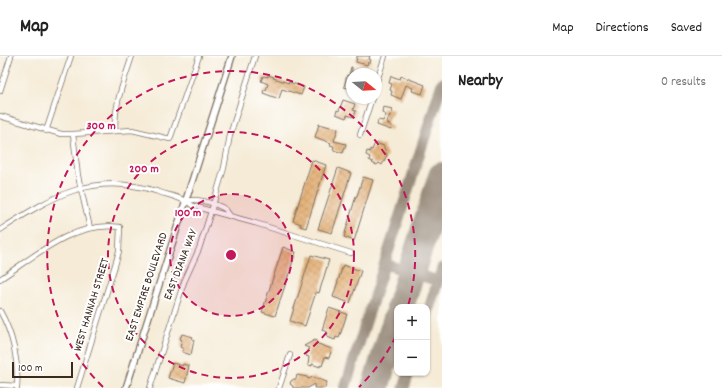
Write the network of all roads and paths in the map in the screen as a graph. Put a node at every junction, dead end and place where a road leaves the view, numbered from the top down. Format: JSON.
{"nodes":[{"id":1,"x":11,"y":56,"type":"edge"},
{"id":2,"x":71,"y":56,"type":"edge"},
{"id":3,"x":132,"y":56,"type":"edge"},
{"id":4,"x":198,"y":56,"type":"edge"},
{"id":5,"x":232,"y":56,"type":"edge"},
{"id":6,"x":255,"y":56,"type":"edge"},
{"id":7,"x":385,"y":56,"type":"edge"},
{"id":8,"x":381,"y":68,"type":"edge"},
{"id":9,"x":0,"y":91,"type":"edge"},
{"id":10,"x":370,"y":104,"type":"edge"},
{"id":11,"x":0,"y":116,"type":"edge"},
{"id":12,"x":116,"y":130,"type":"junction"},
{"id":13,"x":46,"y":131,"type":"junction"},
{"id":14,"x":73,"y":134,"type":"junction"},
{"id":15,"x":360,"y":135,"type":"dead end"},
{"id":16,"x":81,"y":188,"type":"junction"},
{"id":17,"x":187,"y":201,"type":"junction"},
{"id":18,"x":213,"y":205,"type":"junction"},
{"id":19,"x":211,"y":212,"type":"junction"},
{"id":20,"x":231,"y":217,"type":"junction"},
{"id":21,"x":90,"y":228,"type":"junction"},
{"id":22,"x":0,"y":230,"type":"edge"},
{"id":23,"x":351,"y":252,"type":"dead end"},
{"id":24,"x":0,"y":279,"type":"edge"},
{"id":25,"x":0,"y":311,"type":"edge"},
{"id":26,"x":290,"y":355,"type":"dead end"},
{"id":27,"x":0,"y":385,"type":"edge"},
{"id":28,"x":17,"y":387,"type":"edge"},
{"id":29,"x":76,"y":388,"type":"edge"},
{"id":30,"x":126,"y":388,"type":"edge"},
{"id":31,"x":150,"y":388,"type":"edge"},
{"id":32,"x":279,"y":388,"type":"edge"}],
"edges":[{"from":1,"to":9,"type":"street"},
{"from":2,"to":13,"type":"street"},
{"from":3,"to":12,"type":"street"},
{"from":4,"to":12,"type":"street"},
{"from":5,"to":17,"type":"street","name":"EAST EMPIRE BOULEVARD"},
{"from":6,"to":18,"type":"street","name":"EAST DIANA WAY"},
{"from":7,"to":8,"type":"street"},
{"from":10,"to":15,"type":"street"},
{"from":11,"to":13,"type":"street"},
{"from":12,"to":14,"type":"street"},
{"from":13,"to":14,"type":"street"},
{"from":14,"to":16,"type":"street"},
{"from":16,"to":17,"type":"street"},
{"from":16,"to":21,"type":"street"},
{"from":16,"to":22,"type":"street"},
{"from":17,"to":18,"type":"street"},
{"from":17,"to":19,"type":"street"},
{"from":17,"to":30,"type":"street","name":"EAST EMPIRE BOULEVARD"},
{"from":18,"to":19,"type":"street","name":"EAST DIANA WAY"},
{"from":18,"to":20,"type":"street"},
{"from":19,"to":20,"type":"street"},
{"from":19,"to":31,"type":"street","name":"EAST DIANA WAY"},
{"from":20,"to":23,"type":"street"},
{"from":21,"to":24,"type":"street"},
{"from":21,"to":29,"type":"street","name":"WEST HANNAH STREET"},
{"from":25,"to":28,"type":"street"},
{"from":26,"to":32,"type":"street"},
{"from":27,"to":28,"type":"street"}]}
